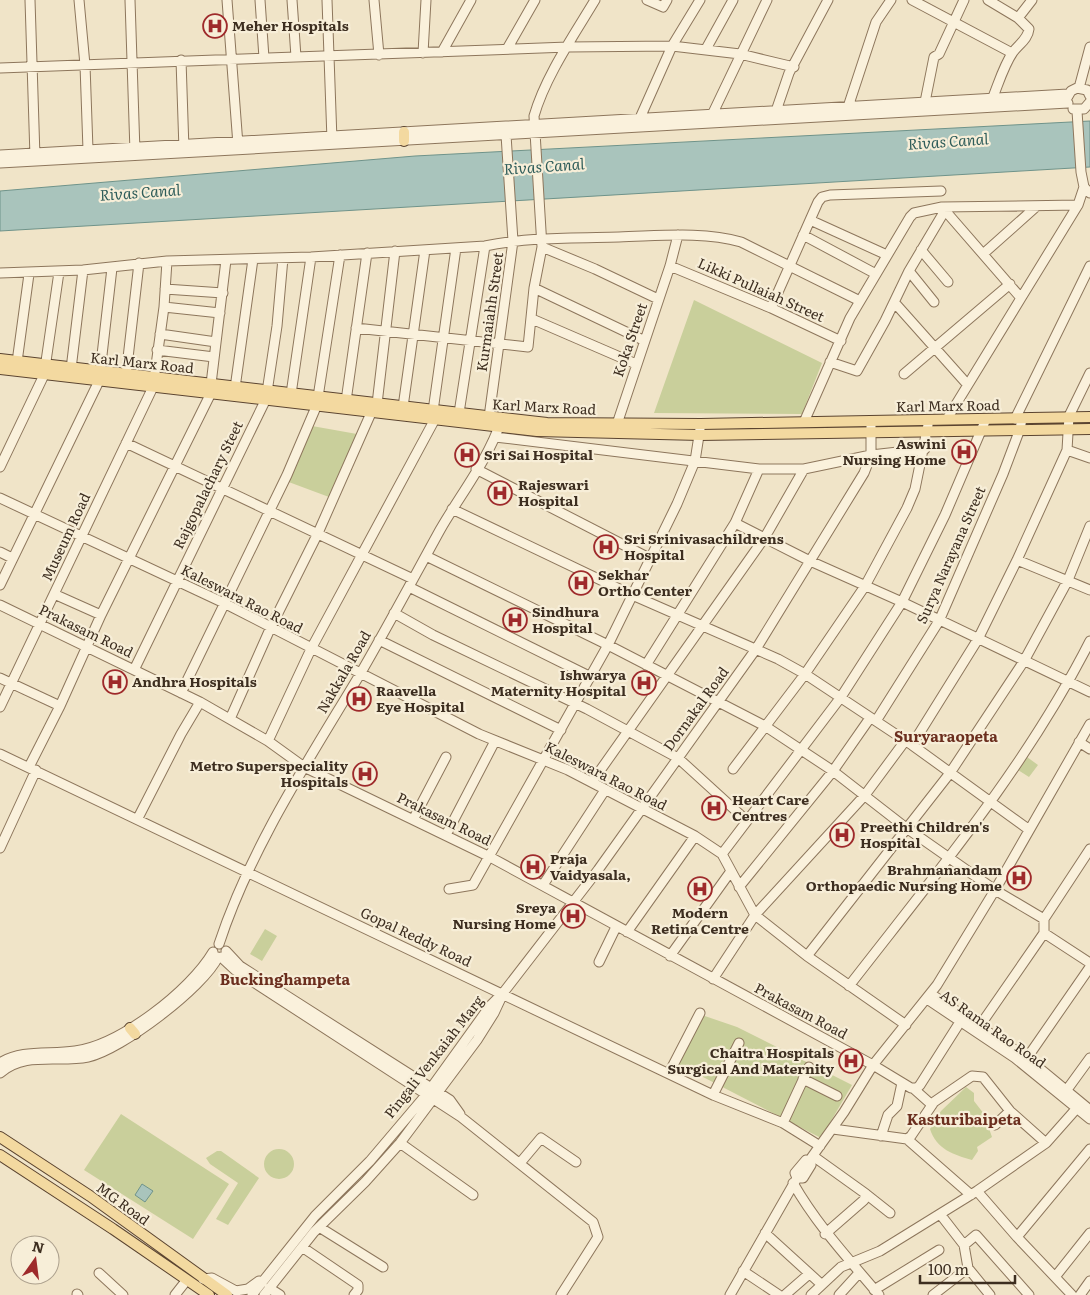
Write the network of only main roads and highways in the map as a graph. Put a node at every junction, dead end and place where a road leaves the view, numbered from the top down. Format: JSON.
{"nodes":[{"id":1,"x":0,"y":359,"type":"edge"},
{"id":2,"x":0,"y":369,"type":"edge"},
{"id":3,"x":45,"y":370,"type":"junction"},
{"id":4,"x":100,"y":377,"type":"junction"},
{"id":5,"x":153,"y":382,"type":"junction"},
{"id":6,"x":211,"y":390,"type":"junction"},
{"id":7,"x":266,"y":396,"type":"junction"},
{"id":8,"x":317,"y":402,"type":"junction"},
{"id":9,"x":434,"y":415,"type":"junction"},
{"id":10,"x":1090,"y":417,"type":"edge"},
{"id":11,"x":1019,"y":422,"type":"junction"},
{"id":12,"x":928,"y":425,"type":"junction"},
{"id":13,"x":498,"y":428,"type":"junction"},
{"id":14,"x":1090,"y":429,"type":"edge"},
{"id":15,"x":0,"y":1137,"type":"edge"},
{"id":16,"x":0,"y":1155,"type":"edge"},
{"id":17,"x":209,"y":1295,"type":"edge"},
{"id":18,"x":227,"y":1295,"type":"edge"}],
"edges":[{"from":1,"to":3,"type":"main road","name":"Karl Marx Road"},
{"from":2,"to":3,"type":"main road","name":"Karl Marx Road"},
{"from":3,"to":4,"type":"main road","name":"Karl Marx Road"},
{"from":3,"to":4,"type":"main road","name":"Karl Marx Road"},
{"from":4,"to":5,"type":"main road","name":"Karl Marx Road"},
{"from":4,"to":5,"type":"main road","name":"Karl Marx Road"},
{"from":5,"to":6,"type":"main road","name":"Karl Marx Road"},
{"from":6,"to":7,"type":"main road","name":"Karl Marx Road"},
{"from":6,"to":7,"type":"main road","name":"Karl Marx Road"},
{"from":7,"to":8,"type":"main road","name":"Karl Marx Road"},
{"from":7,"to":8,"type":"main road","name":"Karl Marx Road"},
{"from":8,"to":9,"type":"main road","name":"Karl Marx Road"},
{"from":8,"to":9,"type":"main road","name":"Karl Marx Road"},
{"from":9,"to":13,"type":"main road","name":"Karl Marx Road"},
{"from":9,"to":13,"type":"main road","name":"Karl Marx Road"},
{"from":10,"to":11,"type":"main road","name":"Karl Marx Road"},
{"from":11,"to":12,"type":"main road","name":"Karl Marx Road"},
{"from":11,"to":12,"type":"main road","name":"Karl Marx Road"},
{"from":11,"to":14,"type":"main road","name":"Karl Marx Road"},
{"from":12,"to":13,"type":"main road","name":"Karl Marx Road"},
{"from":12,"to":13,"type":"main road","name":"Karl Marx Road"},
{"from":15,"to":18,"type":"main road","name":"MG Road"},
{"from":16,"to":17,"type":"main road","name":"MG Road"}]}
